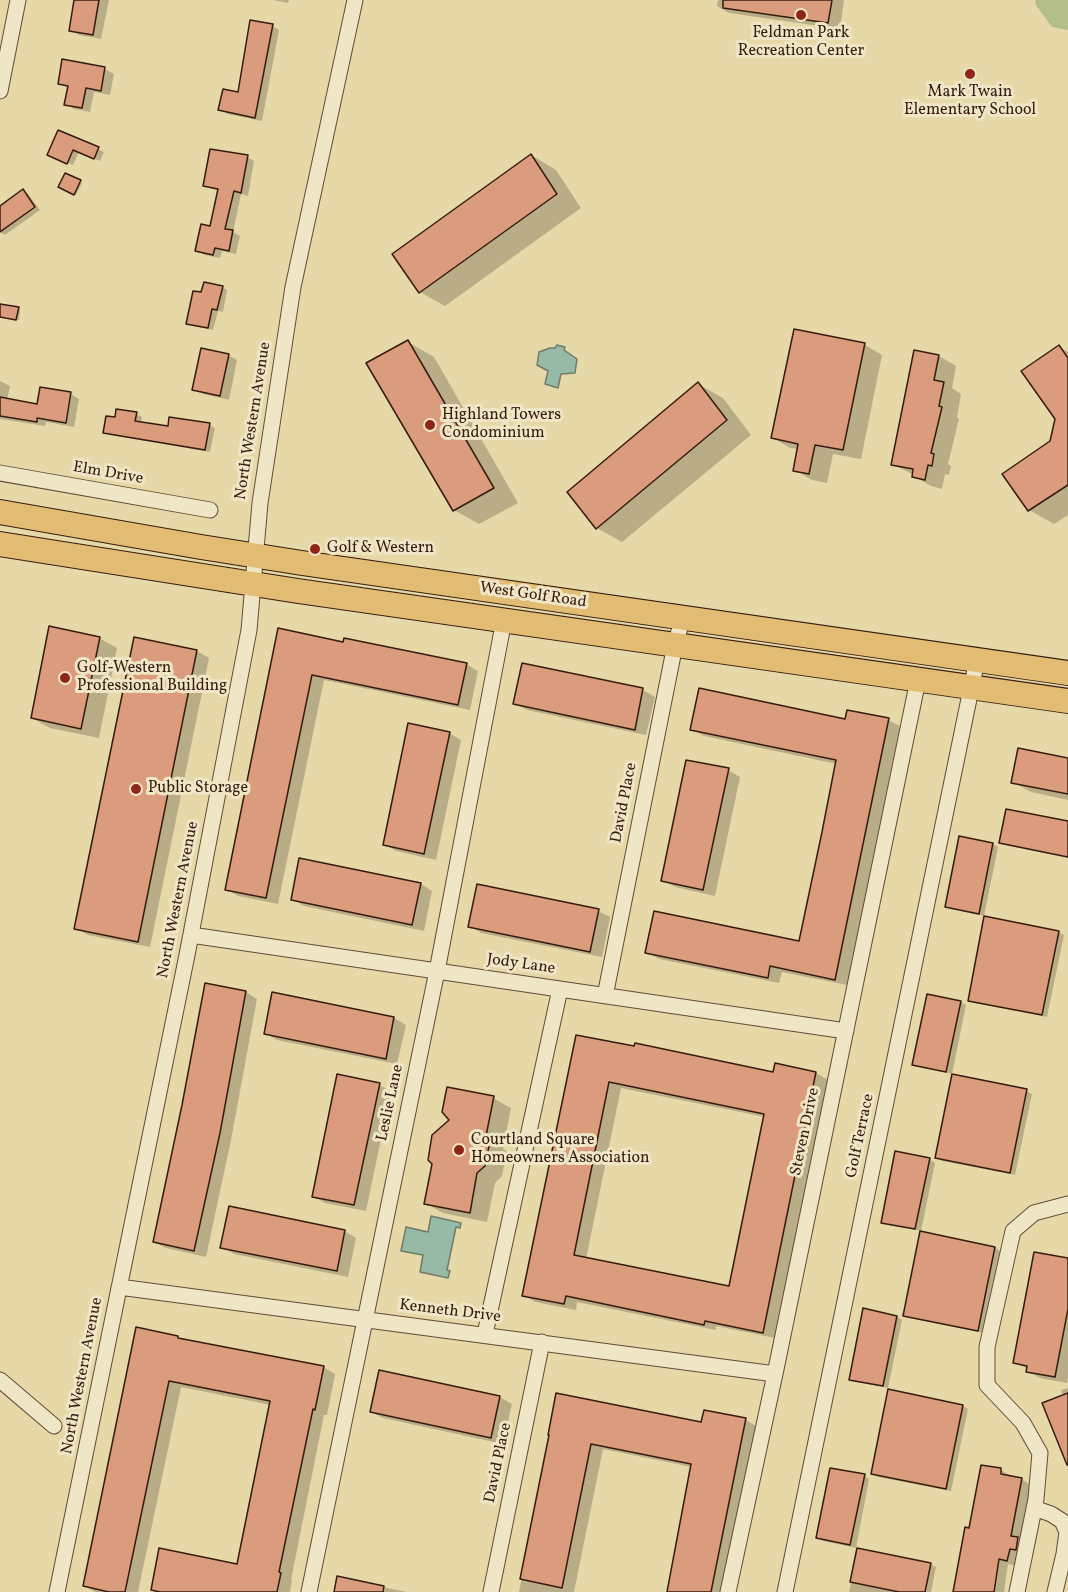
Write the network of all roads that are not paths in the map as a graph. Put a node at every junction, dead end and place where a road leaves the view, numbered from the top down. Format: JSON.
{"nodes":[{"id":1,"x":18,"y":0,"type":"edge"},
{"id":2,"x":356,"y":0,"type":"edge"},
{"id":3,"x":0,"y":91,"type":"edge"},
{"id":4,"x":0,"y":473,"type":"edge"},
{"id":5,"x":210,"y":510,"type":"dead end"},
{"id":6,"x":0,"y":512,"type":"edge"},
{"id":7,"x":0,"y":544,"type":"edge"},
{"id":8,"x":255,"y":556,"type":"junction"},
{"id":9,"x":253,"y":584,"type":"junction"},
{"id":10,"x":683,"y":617,"type":"junction"},
{"id":11,"x":504,"y":620,"type":"junction"},
{"id":12,"x":675,"y":645,"type":"junction"},
{"id":13,"x":977,"y":660,"type":"junction"},
{"id":14,"x":1068,"y":673,"type":"edge"},
{"id":15,"x":918,"y":680,"type":"junction"},
{"id":16,"x":971,"y":687,"type":"junction"},
{"id":17,"x":1068,"y":701,"type":"edge"},
{"id":18,"x":191,"y":935,"type":"junction"},
{"id":19,"x":437,"y":971,"type":"junction"},
{"id":20,"x":560,"y":989,"type":"junction"},
{"id":21,"x":605,"y":996,"type":"junction"},
{"id":22,"x":846,"y":1031,"type":"junction"},
{"id":23,"x":1068,"y":1204,"type":"edge"},
{"id":24,"x":119,"y":1287,"type":"junction"},
{"id":25,"x":365,"y":1319,"type":"junction"},
{"id":26,"x":485,"y":1334,"type":"junction"},
{"id":27,"x":542,"y":1342,"type":"junction"},
{"id":28,"x":776,"y":1374,"type":"junction"},
{"id":29,"x":0,"y":1380,"type":"edge"},
{"id":30,"x":54,"y":1426,"type":"dead end"},
{"id":31,"x":1034,"y":1508,"type":"junction"},
{"id":32,"x":57,"y":1592,"type":"edge"},
{"id":33,"x":309,"y":1592,"type":"edge"},
{"id":34,"x":491,"y":1592,"type":"edge"},
{"id":35,"x":728,"y":1592,"type":"edge"},
{"id":36,"x":785,"y":1592,"type":"edge"},
{"id":37,"x":1017,"y":1592,"type":"edge"},
{"id":38,"x":1055,"y":1592,"type":"edge"}],
"edges":[{"from":1,"to":3,"type":"street"},
{"from":2,"to":8,"type":"street","name":"North Western Avenue"},
{"from":4,"to":5,"type":"street","name":"Elm Drive"},
{"from":6,"to":8,"type":"main road","name":"West Golf Road"},
{"from":7,"to":9,"type":"main road","name":"West Golf Road"},
{"from":8,"to":9,"type":"street","name":"North Western Avenue"},
{"from":8,"to":10,"type":"main road","name":"West Golf Road"},
{"from":9,"to":11,"type":"main road","name":"West Golf Road"},
{"from":9,"to":18,"type":"street","name":"North Western Avenue"},
{"from":10,"to":12,"type":"street","name":"David Place"},
{"from":10,"to":13,"type":"main road","name":"West Golf Road"},
{"from":11,"to":12,"type":"main road","name":"West Golf Road"},
{"from":11,"to":19,"type":"street","name":"Leslie Lane"},
{"from":12,"to":15,"type":"main road","name":"West Golf Road"},
{"from":12,"to":21,"type":"street","name":"David Place"},
{"from":13,"to":14,"type":"main road","name":"West Golf Road"},
{"from":13,"to":16,"type":"street","name":"Golf Terrace"},
{"from":15,"to":16,"type":"main road","name":"West Golf Road"},
{"from":15,"to":22,"type":"street","name":"Steven Drive"},
{"from":16,"to":17,"type":"main road","name":"West Golf Road"},
{"from":16,"to":36,"type":"street","name":"Golf Terrace"},
{"from":18,"to":19,"type":"street","name":"Jody Lane"},
{"from":18,"to":24,"type":"street","name":"North Western Avenue"},
{"from":19,"to":20,"type":"street","name":"Jody Lane"},
{"from":19,"to":25,"type":"street","name":"Leslie Lane"},
{"from":20,"to":21,"type":"street","name":"Jody Lane"},
{"from":20,"to":26,"type":"street"},
{"from":21,"to":22,"type":"street","name":"Jody Lane"},
{"from":22,"to":28,"type":"street","name":"Steven Drive"},
{"from":23,"to":31,"type":"street"},
{"from":24,"to":25,"type":"street","name":"Kenneth Drive"},
{"from":24,"to":32,"type":"street","name":"North Western Avenue"},
{"from":25,"to":26,"type":"street","name":"Kenneth Drive"},
{"from":25,"to":33,"type":"street","name":"Leslie Lane"},
{"from":26,"to":27,"type":"street","name":"Kenneth Drive"},
{"from":27,"to":28,"type":"street","name":"Kenneth Drive"},
{"from":27,"to":34,"type":"street","name":"David Place"},
{"from":28,"to":35,"type":"street","name":"Steven Drive"},
{"from":29,"to":30,"type":"street"},
{"from":31,"to":37,"type":"street"},
{"from":31,"to":38,"type":"street"}]}
